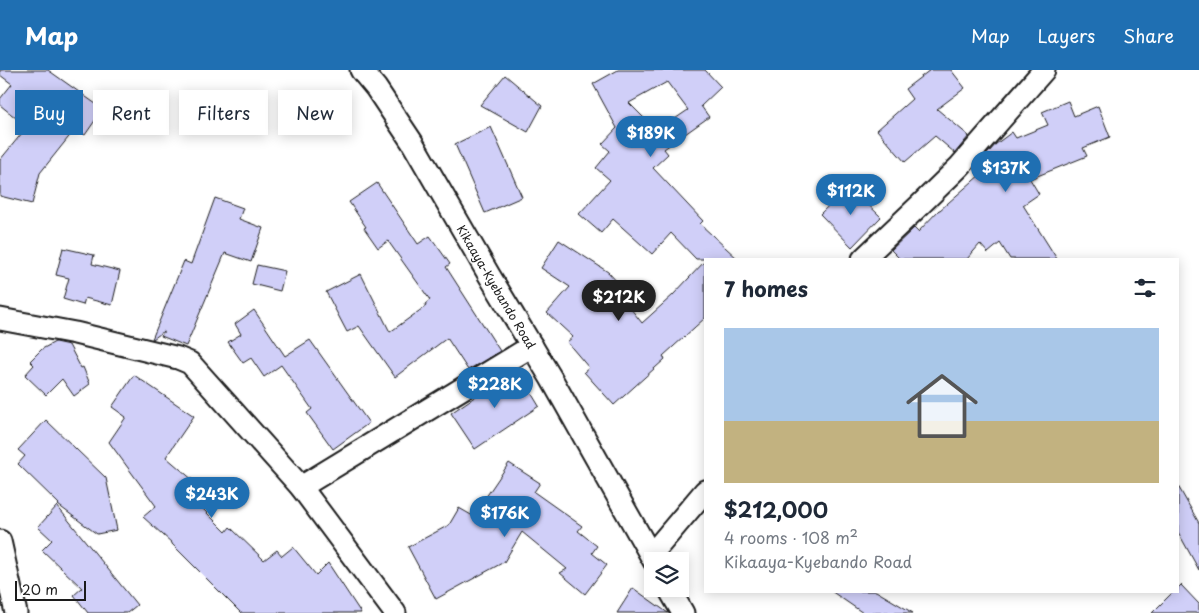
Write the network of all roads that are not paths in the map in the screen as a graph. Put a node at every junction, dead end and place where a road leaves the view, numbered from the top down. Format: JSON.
{"nodes":[{"id":1,"x":361,"y":70,"type":"edge"},
{"id":2,"x":1044,"y":70,"type":"edge"},
{"id":3,"x":865,"y":258,"type":"edge"},
{"id":4,"x":0,"y":319,"type":"edge"},
{"id":5,"x":532,"y":346,"type":"junction"},
{"id":6,"x":301,"y":487,"type":"junction"},
{"id":7,"x":704,"y":491,"type":"edge"},
{"id":8,"x":0,"y":541,"type":"edge"},
{"id":9,"x":649,"y":552,"type":"edge"},
{"id":10,"x":657,"y":552,"type":"edge"},
{"id":11,"x":674,"y":597,"type":"edge"},
{"id":12,"x":16,"y":613,"type":"edge"},
{"id":13,"x":395,"y":613,"type":"edge"},
{"id":14,"x":683,"y":613,"type":"edge"}],
"edges":[{"from":1,"to":5,"type":"street","name":"Kikaaya-Kyebando Road"},
{"from":2,"to":3,"type":"street"},
{"from":4,"to":6,"type":"street"},
{"from":5,"to":6,"type":"street"},
{"from":5,"to":9,"type":"street","name":"Kikaaya-Kyebando Road"},
{"from":6,"to":13,"type":"street"},
{"from":7,"to":10,"type":"street"},
{"from":8,"to":12,"type":"street"},
{"from":11,"to":14,"type":"street"}]}
